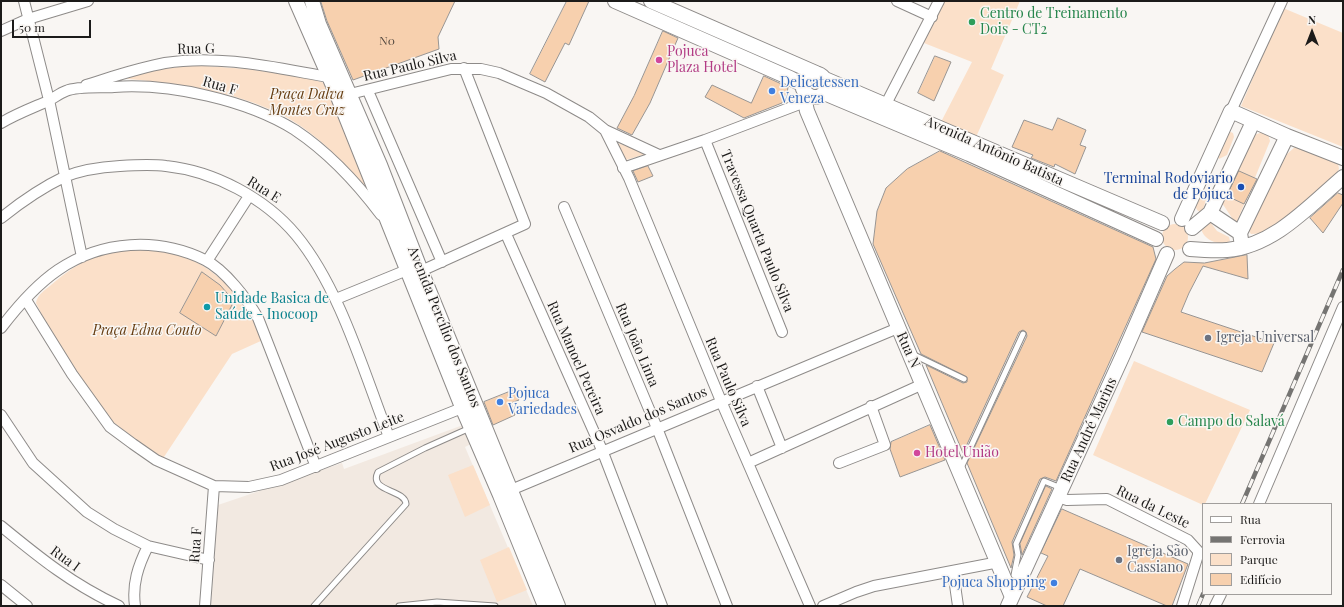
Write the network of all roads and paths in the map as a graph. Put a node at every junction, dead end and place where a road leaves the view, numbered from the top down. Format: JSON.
{"nodes":[{"id":1,"x":24,"y":1,"type":"edge"},
{"id":2,"x":88,"y":1,"type":"edge"},
{"id":3,"x":312,"y":1,"type":"edge"},
{"id":4,"x":616,"y":1,"type":"edge"},
{"id":5,"x":651,"y":1,"type":"edge"},
{"id":6,"x":896,"y":1,"type":"edge"},
{"id":7,"x":939,"y":1,"type":"edge"},
{"id":8,"x":1282,"y":1,"type":"edge"},
{"id":9,"x":300,"y":2,"type":"edge"},
{"id":10,"x":932,"y":17,"type":"junction"},
{"id":11,"x":28,"y":19,"type":"junction"},
{"id":12,"x":1,"y":31,"type":"edge"},
{"id":13,"x":331,"y":47,"type":"junction"},
{"id":14,"x":318,"y":52,"type":"junction"},
{"id":15,"x":464,"y":68,"type":"junction"},
{"id":16,"x":820,"y":76,"type":"junction"},
{"id":17,"x":334,"y":79,"type":"junction"},
{"id":18,"x":67,"y":90,"type":"junction"},
{"id":19,"x":368,"y":91,"type":"junction"},
{"id":20,"x":824,"y":93,"type":"junction"},
{"id":21,"x":350,"y":94,"type":"junction"},
{"id":22,"x":805,"y":94,"type":"junction"},
{"id":23,"x":48,"y":100,"type":"junction"},
{"id":24,"x":886,"y":104,"type":"junction"},
{"id":25,"x":1231,"y":111,"type":"junction"},
{"id":26,"x":1253,"y":122,"type":"junction"},
{"id":27,"x":1,"y":123,"type":"edge"},
{"id":28,"x":605,"y":130,"type":"junction"},
{"id":29,"x":936,"y":133,"type":"junction"},
{"id":30,"x":1287,"y":136,"type":"junction"},
{"id":31,"x":705,"y":140,"type":"junction"},
{"id":32,"x":659,"y":155,"type":"junction"},
{"id":33,"x":1343,"y":158,"type":"edge"},
{"id":34,"x":623,"y":168,"type":"junction"},
{"id":35,"x":1205,"y":169,"type":"junction"},
{"id":36,"x":66,"y":177,"type":"junction"},
{"id":37,"x":1343,"y":177,"type":"edge"},
{"id":38,"x":1226,"y":178,"type":"junction"},
{"id":39,"x":250,"y":196,"type":"junction"},
{"id":40,"x":564,"y":207,"type":"dead end"},
{"id":41,"x":1210,"y":212,"type":"junction"},
{"id":42,"x":1,"y":218,"type":"edge"},
{"id":43,"x":1162,"y":223,"type":"junction"},
{"id":44,"x":1187,"y":224,"type":"junction"},
{"id":45,"x":397,"y":228,"type":"junction"},
{"id":46,"x":506,"y":234,"type":"junction"},
{"id":47,"x":1156,"y":239,"type":"junction"},
{"id":48,"x":1241,"y":240,"type":"junction"},
{"id":49,"x":1190,"y":249,"type":"junction"},
{"id":50,"x":1167,"y":254,"type":"junction"},
{"id":51,"x":82,"y":257,"type":"junction"},
{"id":52,"x":207,"y":261,"type":"junction"},
{"id":53,"x":442,"y":262,"type":"junction"},
{"id":54,"x":407,"y":270,"type":"junction"},
{"id":55,"x":421,"y":271,"type":"junction"},
{"id":56,"x":336,"y":298,"type":"junction"},
{"id":57,"x":26,"y":300,"type":"junction"},
{"id":58,"x":1343,"y":307,"type":"edge"},
{"id":59,"x":1,"y":328,"type":"edge"},
{"id":60,"x":898,"y":328,"type":"junction"},
{"id":61,"x":782,"y":332,"type":"dead end"},
{"id":62,"x":1023,"y":334,"type":"dead end"},
{"id":63,"x":909,"y":353,"type":"junction"},
{"id":64,"x":964,"y":379,"type":"dead end"},
{"id":65,"x":923,"y":384,"type":"junction"},
{"id":66,"x":758,"y":386,"type":"junction"},
{"id":67,"x":721,"y":401,"type":"junction"},
{"id":68,"x":468,"y":405,"type":"junction"},
{"id":69,"x":871,"y":406,"type":"junction"},
{"id":70,"x":1,"y":415,"type":"edge"},
{"id":71,"x":471,"y":428,"type":"junction"},
{"id":72,"x":657,"y":428,"type":"junction"},
{"id":73,"x":389,"y":437,"type":"junction"},
{"id":74,"x":782,"y":448,"type":"junction"},
{"id":75,"x":602,"y":450,"type":"junction"},
{"id":76,"x":748,"y":463,"type":"junction"},
{"id":77,"x":839,"y":463,"type":"dead end"},
{"id":78,"x":316,"y":467,"type":"junction"},
{"id":79,"x":959,"y":472,"type":"junction"},
{"id":80,"x":214,"y":486,"type":"junction"},
{"id":81,"x":505,"y":492,"type":"junction"},
{"id":82,"x":1060,"y":493,"type":"junction"},
{"id":83,"x":1259,"y":503,"type":"edge"},
{"id":84,"x":1,"y":526,"type":"edge"},
{"id":85,"x":148,"y":546,"type":"junction"},
{"id":86,"x":209,"y":560,"type":"junction"},
{"id":87,"x":1010,"y":569,"type":"junction"},
{"id":88,"x":953,"y":572,"type":"junction"},
{"id":89,"x":1,"y":585,"type":"edge"},
{"id":90,"x":544,"y":589,"type":"junction"},
{"id":91,"x":1221,"y":595,"type":"edge"},
{"id":92,"x":1010,"y":601,"type":"edge"},
{"id":93,"x":27,"y":606,"type":"edge"},
{"id":94,"x":119,"y":606,"type":"edge"},
{"id":95,"x":135,"y":606,"type":"edge"},
{"id":96,"x":205,"y":606,"type":"edge"},
{"id":97,"x":314,"y":606,"type":"edge"},
{"id":98,"x":399,"y":606,"type":"edge"},
{"id":99,"x":495,"y":606,"type":"edge"},
{"id":100,"x":545,"y":606,"type":"edge"},
{"id":101,"x":558,"y":606,"type":"edge"},
{"id":102,"x":662,"y":606,"type":"edge"},
{"id":103,"x":727,"y":606,"type":"edge"},
{"id":104,"x":810,"y":606,"type":"edge"},
{"id":105,"x":823,"y":606,"type":"edge"},
{"id":106,"x":958,"y":606,"type":"edge"},
{"id":107,"x":1182,"y":606,"type":"edge"},
{"id":108,"x":1216,"y":606,"type":"edge"}],
"edges":[{"from":1,"to":11,"type":"street"},
{"from":2,"to":11,"type":"street"},
{"from":3,"to":13,"type":"street","name":"Avenida Percílio dos Santos"},
{"from":4,"to":22,"type":"street"},
{"from":5,"to":16,"type":"street","name":"Avenida Antônio Batista"},
{"from":6,"to":10,"type":"street"},
{"from":7,"to":10,"type":"street"},
{"from":8,"to":25,"type":"street"},
{"from":9,"to":14,"type":"street","name":"Avenida Percílio dos Santos"},
{"from":10,"to":24,"type":"street"},
{"from":11,"to":12,"type":"street"},
{"from":11,"to":23,"type":"street"},
{"from":13,"to":14,"type":"street"},
{"from":13,"to":17,"type":"street","name":"Avenida Percílio dos Santos"},
{"from":14,"to":17,"type":"street","name":"Avenida Percílio dos Santos"},
{"from":15,"to":19,"type":"street","name":"Rua Paulo Silva"},
{"from":15,"to":28,"type":"street","name":"Rua Paulo Silva"},
{"from":15,"to":46,"type":"street"},
{"from":16,"to":20,"type":"street"},
{"from":16,"to":22,"type":"street"},
{"from":16,"to":24,"type":"street","name":"Avenida Antônio Batista"},
{"from":17,"to":18,"type":"street","name":"Rua G"},
{"from":17,"to":21,"type":"street","name":"Avenida Percílio dos Santos"},
{"from":17,"to":45,"type":"street","name":"Avenida Percílio dos Santos"},
{"from":18,"to":23,"type":"street","name":"Rua F"},
{"from":18,"to":45,"type":"street","name":"Rua F"},
{"from":19,"to":21,"type":"street","name":"Rua Paulo Silva"},
{"from":19,"to":53,"type":"street"},
{"from":20,"to":22,"type":"street"},
{"from":20,"to":29,"type":"street","name":"Avenida Antônio Batista"},
{"from":21,"to":45,"type":"street","name":"Avenida Percílio dos Santos"},
{"from":22,"to":31,"type":"street"},
{"from":22,"to":60,"type":"street","name":"Rua N"},
{"from":23,"to":27,"type":"street","name":"Rua F"},
{"from":23,"to":36,"type":"street"},
{"from":24,"to":29,"type":"street","name":"Avenida Antônio Batista"},
{"from":25,"to":26,"type":"street"},
{"from":25,"to":35,"type":"street"},
{"from":26,"to":30,"type":"street"},
{"from":26,"to":38,"type":"street"},
{"from":28,"to":32,"type":"street","name":"Rua Paulo Silva"},
{"from":28,"to":34,"type":"street","name":"Rua Paulo Silva"},
{"from":29,"to":43,"type":"street","name":"Avenida Antônio Batista"},
{"from":29,"to":47,"type":"street","name":"Avenida Antônio Batista"},
{"from":30,"to":33,"type":"street"},
{"from":30,"to":48,"type":"street"},
{"from":31,"to":32,"type":"street"},
{"from":31,"to":61,"type":"street","name":"Travessa Quarta Paulo Silva"},
{"from":32,"to":34,"type":"street"},
{"from":34,"to":67,"type":"street","name":"Rua Paulo Silva"},
{"from":35,"to":38,"type":"street"},
{"from":35,"to":44,"type":"street"},
{"from":36,"to":39,"type":"street","name":"Rua E"},
{"from":36,"to":42,"type":"street","name":"Rua E"},
{"from":36,"to":51,"type":"street"},
{"from":37,"to":48,"type":"street"},
{"from":38,"to":41,"type":"street"},
{"from":39,"to":52,"type":"street"},
{"from":39,"to":56,"type":"street","name":"Rua E"},
{"from":40,"to":72,"type":"street","name":"Rua João Lima"},
{"from":41,"to":44,"type":"street"},
{"from":41,"to":48,"type":"street"},
{"from":43,"to":44,"type":"street"},
{"from":43,"to":47,"type":"street"},
{"from":44,"to":49,"type":"street"},
{"from":45,"to":54,"type":"street","name":"Avenida Percílio dos Santos"},
{"from":45,"to":55,"type":"street","name":"Avenida Percílio dos Santos"},
{"from":46,"to":53,"type":"street"},
{"from":46,"to":75,"type":"street","name":"Rua Manoel Pereira"},
{"from":47,"to":50,"type":"street"},
{"from":48,"to":49,"type":"street"},
{"from":49,"to":50,"type":"street"},
{"from":50,"to":82,"type":"street","name":"Rua André Marins"},
{"from":51,"to":52,"type":"street"},
{"from":51,"to":57,"type":"street"},
{"from":52,"to":78,"type":"street"},
{"from":53,"to":55,"type":"street"},
{"from":54,"to":56,"type":"street"},
{"from":54,"to":68,"type":"street","name":"Avenida Percílio dos Santos"},
{"from":55,"to":68,"type":"street","name":"Avenida Percílio dos Santos"},
{"from":56,"to":73,"type":"street","name":"Rua E"},
{"from":57,"to":59,"type":"street"},
{"from":57,"to":80,"type":"street","name":"Rua José Augusto Leite"},
{"from":58,"to":83,"type":"street"},
{"from":60,"to":63,"type":"street","name":"Rua N"},
{"from":60,"to":66,"type":"street","name":"Rua Osvaldo dos Santos"},
{"from":62,"to":79,"type":"lane"},
{"from":63,"to":64,"type":"lane"},
{"from":63,"to":65,"type":"street","name":"Rua N"},
{"from":65,"to":69,"type":"street"},
{"from":65,"to":79,"type":"street","name":"Rua N"},
{"from":66,"to":67,"type":"street","name":"Rua Osvaldo dos Santos"},
{"from":66,"to":74,"type":"street"},
{"from":67,"to":72,"type":"street","name":"Rua Osvaldo dos Santos"},
{"from":67,"to":76,"type":"street","name":"Rua Paulo Silva"},
{"from":68,"to":71,"type":"street","name":"Avenida Percílio dos Santos"},
{"from":68,"to":73,"type":"street","name":"Rua José Augusto Leite"},
{"from":68,"to":81,"type":"street","name":"Avenida Percílio dos Santos"},
{"from":69,"to":74,"type":"street"},
{"from":69,"to":77,"type":"street"},
{"from":70,"to":85,"type":"street"},
{"from":71,"to":81,"type":"street","name":"Avenida Percílio dos Santos"},
{"from":71,"to":97,"type":"lane"},
{"from":72,"to":75,"type":"street","name":"Rua Osvaldo dos Santos"},
{"from":72,"to":103,"type":"street","name":"Rua João Lima"},
{"from":73,"to":78,"type":"street","name":"Rua José Augusto Leite"},
{"from":74,"to":76,"type":"street"},
{"from":75,"to":81,"type":"street","name":"Rua Osvaldo dos Santos"},
{"from":75,"to":102,"type":"street","name":"Rua Manoel Pereira"},
{"from":76,"to":104,"type":"street","name":"Rua Paulo Silva"},
{"from":78,"to":80,"type":"street","name":"Rua José Augusto Leite"},
{"from":79,"to":87,"type":"street","name":"Rua N"},
{"from":80,"to":86,"type":"street","name":"Rua F"},
{"from":81,"to":90,"type":"street","name":"Avenida Percílio dos Santos"},
{"from":82,"to":87,"type":"street","name":"Rua André Marins"},
{"from":82,"to":87,"type":"lane"},
{"from":82,"to":107,"type":"street","name":"Rua da Leste"},
{"from":84,"to":94,"type":"street","name":"Rua I"},
{"from":85,"to":86,"type":"street"},
{"from":85,"to":95,"type":"street"},
{"from":86,"to":96,"type":"street","name":"Rua F"},
{"from":87,"to":88,"type":"street"},
{"from":87,"to":92,"type":"street","name":"Rua André Marins"},
{"from":87,"to":92,"type":"street","name":"Rua N"},
{"from":88,"to":105,"type":"street"},
{"from":88,"to":106,"type":"street"},
{"from":89,"to":93,"type":"street"},
{"from":90,"to":100,"type":"street","name":"Avenida Percílio dos Santos"},
{"from":90,"to":101,"type":"street","name":"Avenida Percílio dos Santos"},
{"from":91,"to":108,"type":"street"},
{"from":98,"to":99,"type":"lane"}]}
